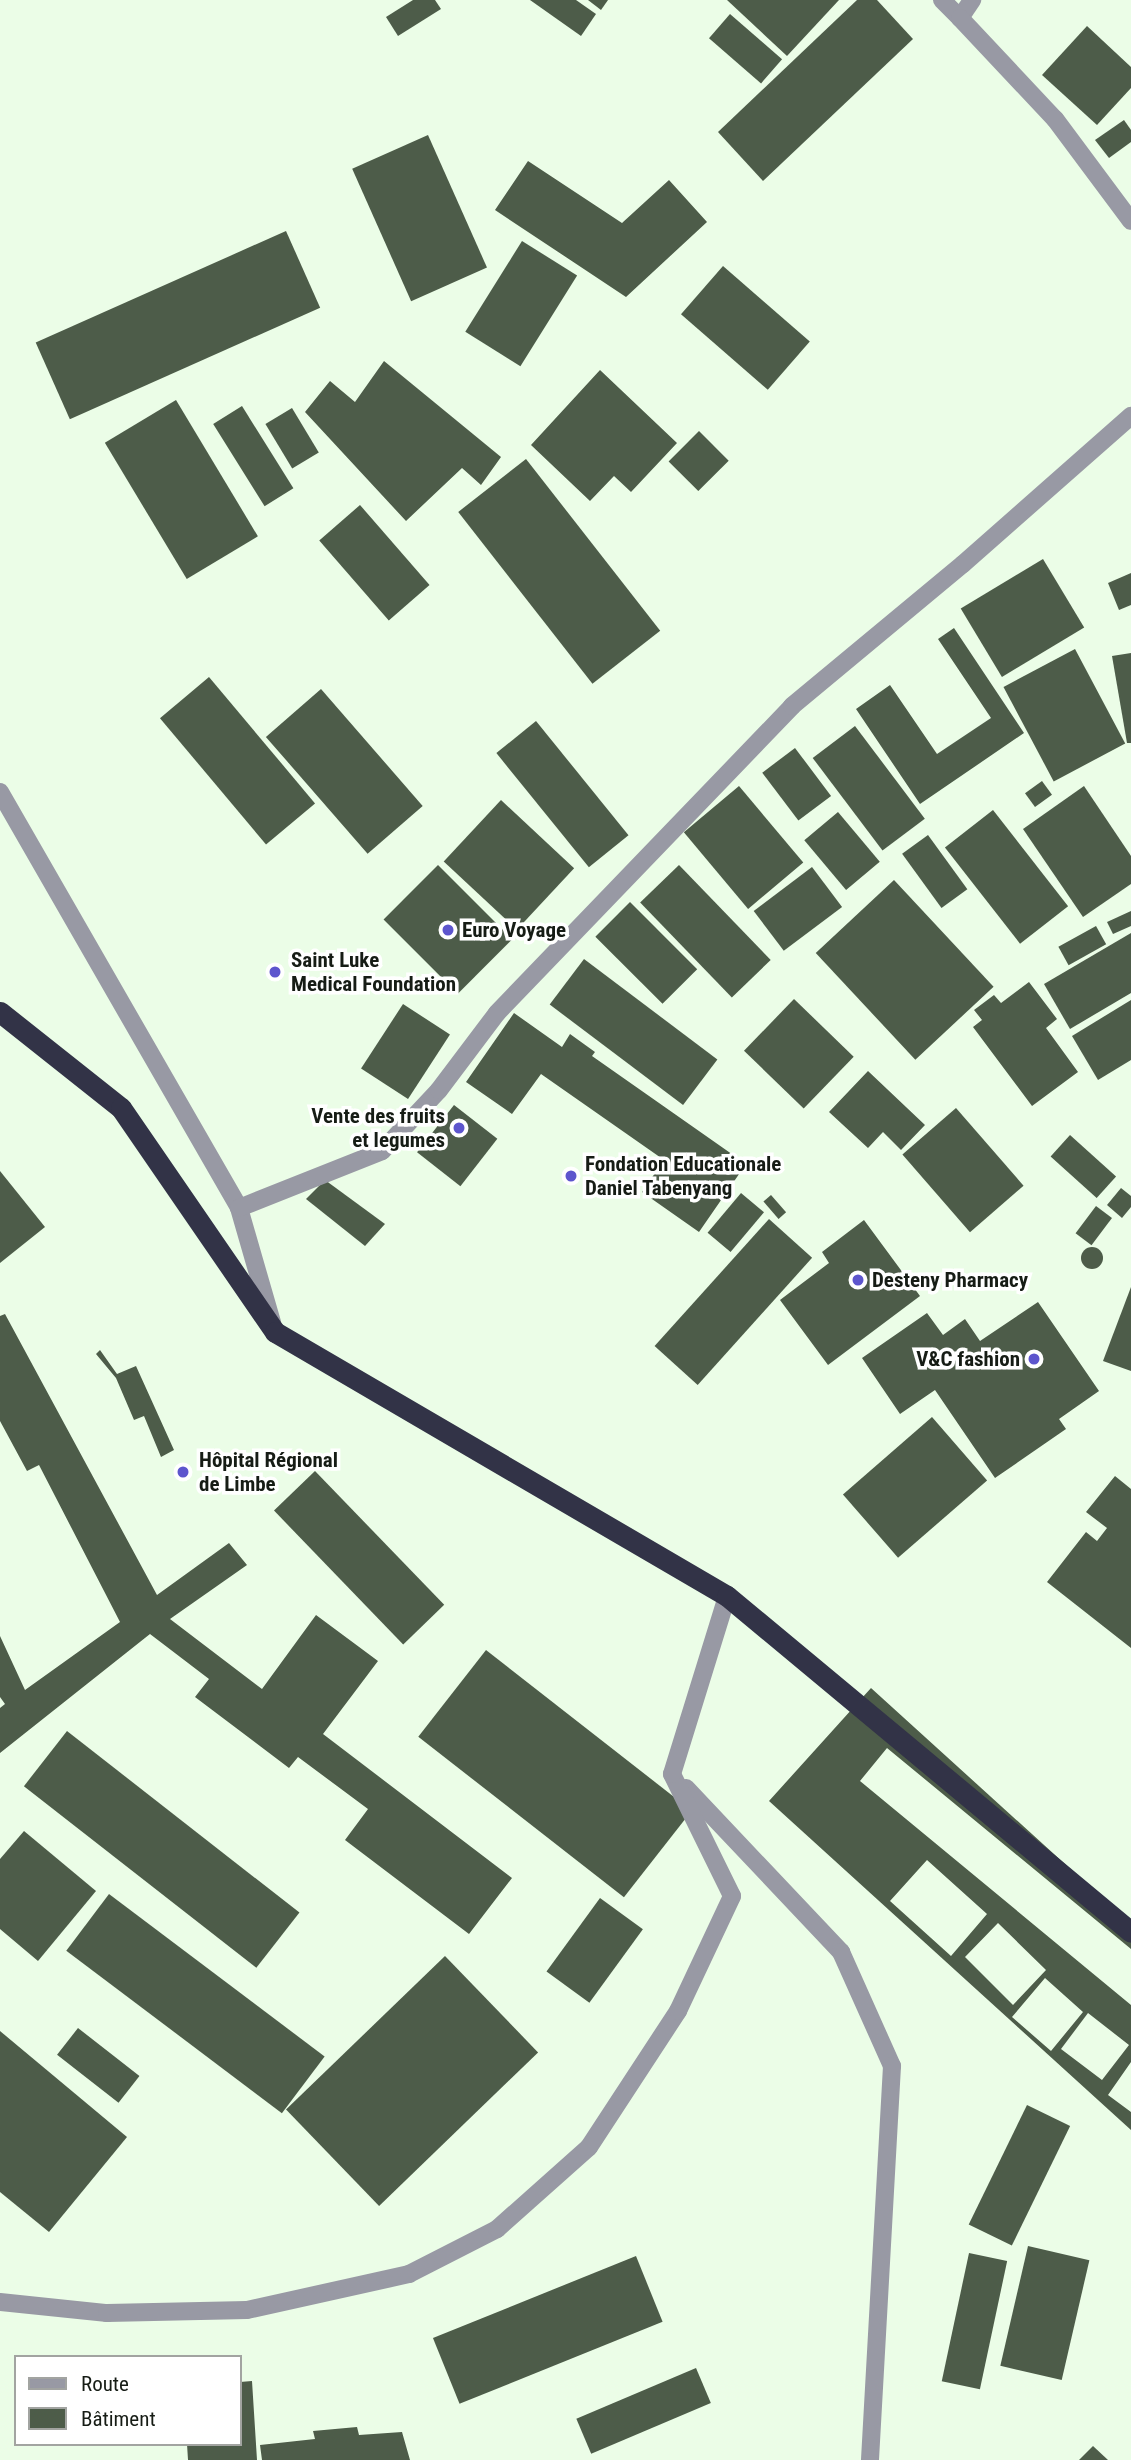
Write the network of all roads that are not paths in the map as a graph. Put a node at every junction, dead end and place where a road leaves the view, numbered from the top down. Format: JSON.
{"nodes":[{"id":1,"x":942,"y":0,"type":"edge"},
{"id":2,"x":972,"y":0,"type":"edge"},
{"id":3,"x":960,"y":18,"type":"junction"},
{"id":4,"x":1131,"y":221,"type":"edge"},
{"id":5,"x":1131,"y":416,"type":"edge"},
{"id":6,"x":0,"y":792,"type":"edge"},
{"id":7,"x":0,"y":1012,"type":"edge"},
{"id":8,"x":239,"y":1208,"type":"junction"},
{"id":9,"x":275,"y":1332,"type":"junction"},
{"id":10,"x":727,"y":1596,"type":"junction"},
{"id":11,"x":673,"y":1774,"type":"junction"},
{"id":12,"x":1131,"y":1932,"type":"edge"},
{"id":13,"x":0,"y":2302,"type":"edge"},
{"id":14,"x":870,"y":2460,"type":"edge"}],
"edges":[{"from":1,"to":3,"type":"street"},
{"from":2,"to":3,"type":"street"},
{"from":3,"to":4,"type":"street"},
{"from":5,"to":8,"type":"street"},
{"from":6,"to":8,"type":"street"},
{"from":7,"to":9,"type":"highway"},
{"from":8,"to":9,"type":"street"},
{"from":9,"to":10,"type":"highway"},
{"from":10,"to":11,"type":"street"},
{"from":10,"to":12,"type":"highway"},
{"from":11,"to":13,"type":"street"},
{"from":11,"to":14,"type":"street"}]}
